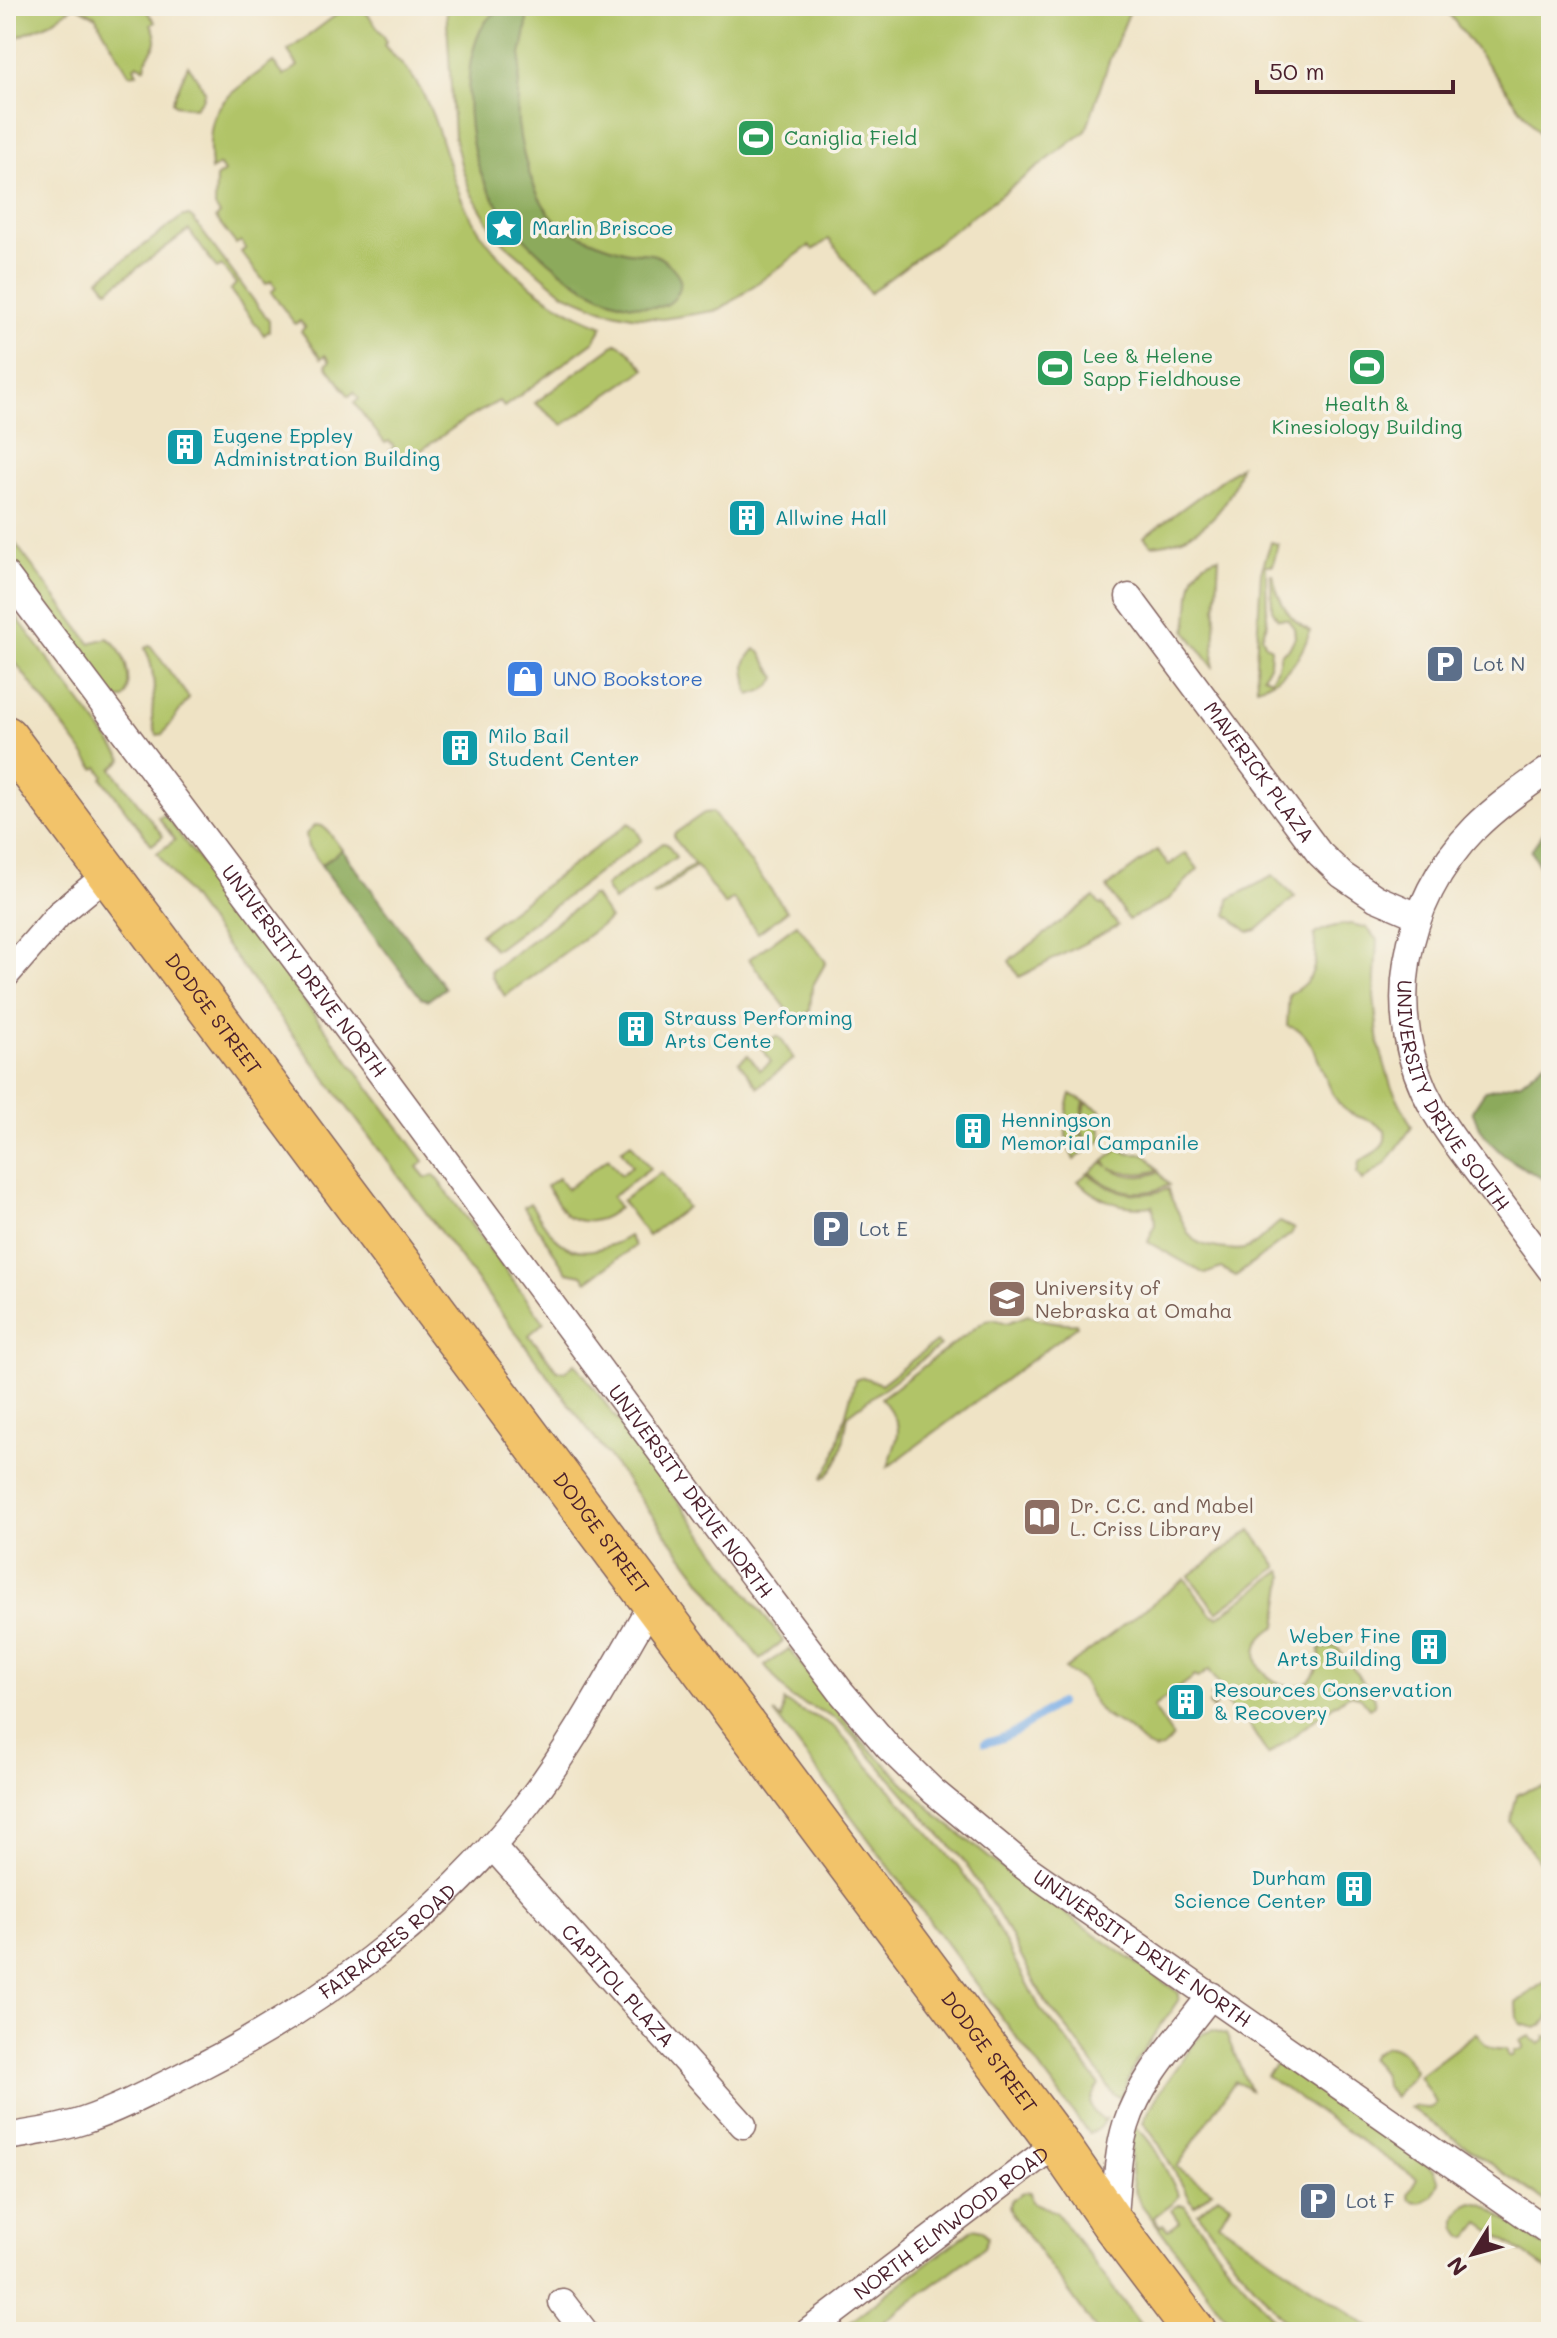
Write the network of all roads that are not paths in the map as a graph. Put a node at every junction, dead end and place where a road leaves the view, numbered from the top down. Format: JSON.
{"nodes":[{"id":1,"x":6,"y":575,"type":"edge"},
{"id":2,"x":1129,"y":597,"type":"dead end"},
{"id":3,"x":6,"y":737,"type":"edge"},
{"id":4,"x":1551,"y":768,"type":"edge"},
{"id":5,"x":109,"y":873,"type":"junction"},
{"id":6,"x":1418,"y":916,"type":"junction"},
{"id":7,"x":6,"y":975,"type":"edge"},
{"id":8,"x":1551,"y":1270,"type":"edge"},
{"id":9,"x":652,"y":1603,"type":"junction"},
{"id":10,"x":492,"y":1846,"type":"junction"},
{"id":11,"x":1211,"y":1995,"type":"junction"},
{"id":12,"x":743,"y":2125,"type":"dead end"},
{"id":13,"x":6,"y":2137,"type":"edge"},
{"id":14,"x":1057,"y":2143,"type":"junction"},
{"id":15,"x":1113,"y":2224,"type":"junction"},
{"id":16,"x":1551,"y":2233,"type":"edge"},
{"id":17,"x":562,"y":2302,"type":"dead end"},
{"id":18,"x":585,"y":2332,"type":"edge"},
{"id":19,"x":808,"y":2332,"type":"edge"},
{"id":20,"x":1195,"y":2332,"type":"edge"}],
"edges":[{"from":1,"to":11,"type":"street","name":"UNIVERSITY DRIVE NORTH"},
{"from":2,"to":6,"type":"street","name":"MAVERICK PLAZA"},
{"from":3,"to":5,"type":"highway","name":"DODGE STREET"},
{"from":4,"to":6,"type":"street","name":"UNIVERSITY DRIVE SOUTH"},
{"from":5,"to":7,"type":"street"},
{"from":5,"to":9,"type":"highway","name":"DODGE STREET"},
{"from":6,"to":8,"type":"street","name":"UNIVERSITY DRIVE SOUTH"},
{"from":9,"to":10,"type":"street","name":"FAIRACRES ROAD"},
{"from":9,"to":14,"type":"highway","name":"DODGE STREET"},
{"from":10,"to":12,"type":"street","name":"CAPITOL PLAZA"},
{"from":10,"to":13,"type":"street","name":"FAIRACRES ROAD"},
{"from":11,"to":15,"type":"street"},
{"from":11,"to":16,"type":"street","name":"UNIVERSITY DRIVE NORTH"},
{"from":14,"to":15,"type":"highway","name":"DODGE STREET"},
{"from":14,"to":19,"type":"street","name":"NORTH ELMWOOD ROAD"},
{"from":15,"to":20,"type":"highway","name":"DODGE STREET"},
{"from":17,"to":18,"type":"street"}]}
